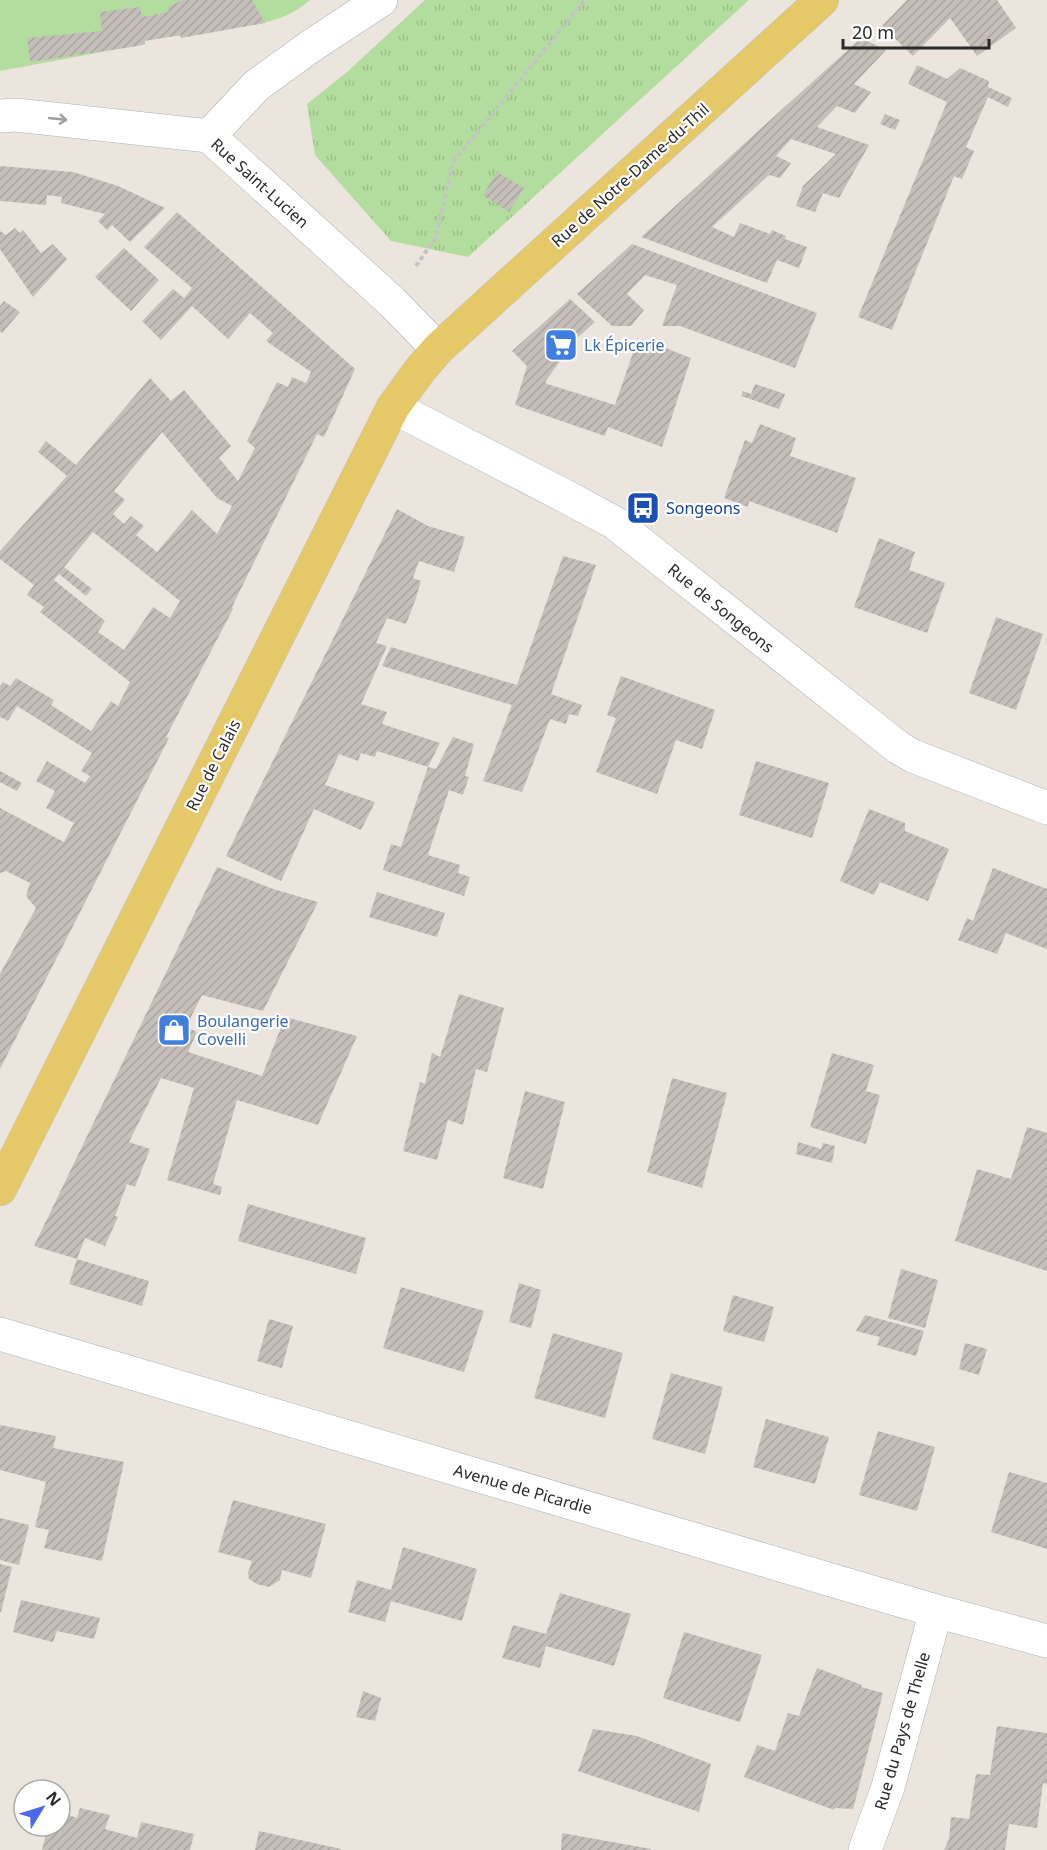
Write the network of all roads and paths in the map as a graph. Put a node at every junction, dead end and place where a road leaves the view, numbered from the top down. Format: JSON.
{"nodes":[{"id":1,"x":381,"y":0,"type":"edge"},
{"id":2,"x":585,"y":0,"type":"edge"},
{"id":3,"x":822,"y":0,"type":"edge"},
{"id":4,"x":0,"y":116,"type":"edge"},
{"id":5,"x":209,"y":136,"type":"junction"},
{"id":6,"x":391,"y":302,"type":"junction"},
{"id":7,"x":438,"y":349,"type":"junction"},
{"id":8,"x":393,"y":407,"type":"junction"},
{"id":9,"x":1047,"y":808,"type":"edge"},
{"id":10,"x":0,"y":1189,"type":"edge"},
{"id":11,"x":0,"y":1334,"type":"edge"},
{"id":12,"x":936,"y":1611,"type":"junction"},
{"id":13,"x":1047,"y":1641,"type":"edge"},
{"id":14,"x":866,"y":1850,"type":"edge"}],
"edges":[{"from":1,"to":5,"type":"street"},
{"from":2,"to":6,"type":"path"},
{"from":3,"to":7,"type":"main road","name":"Rue de Notre-Dame-du-Thil"},
{"from":4,"to":5,"type":"street","name":"Rue Saint-Lucien","one_way":true},
{"from":5,"to":6,"type":"street","name":"Rue Saint-Lucien"},
{"from":6,"to":7,"type":"street","name":"Rue Saint-Lucien"},
{"from":7,"to":8,"type":"main road","name":"Rue de Calais"},
{"from":8,"to":9,"type":"street","name":"Rue de Songeons"},
{"from":8,"to":10,"type":"main road","name":"Rue de Calais"},
{"from":11,"to":12,"type":"street","name":"Avenue de Picardie"},
{"from":12,"to":13,"type":"street","name":"Avenue de Picardie"},
{"from":12,"to":14,"type":"street","name":"Rue du Pays de Thelle"}]}
